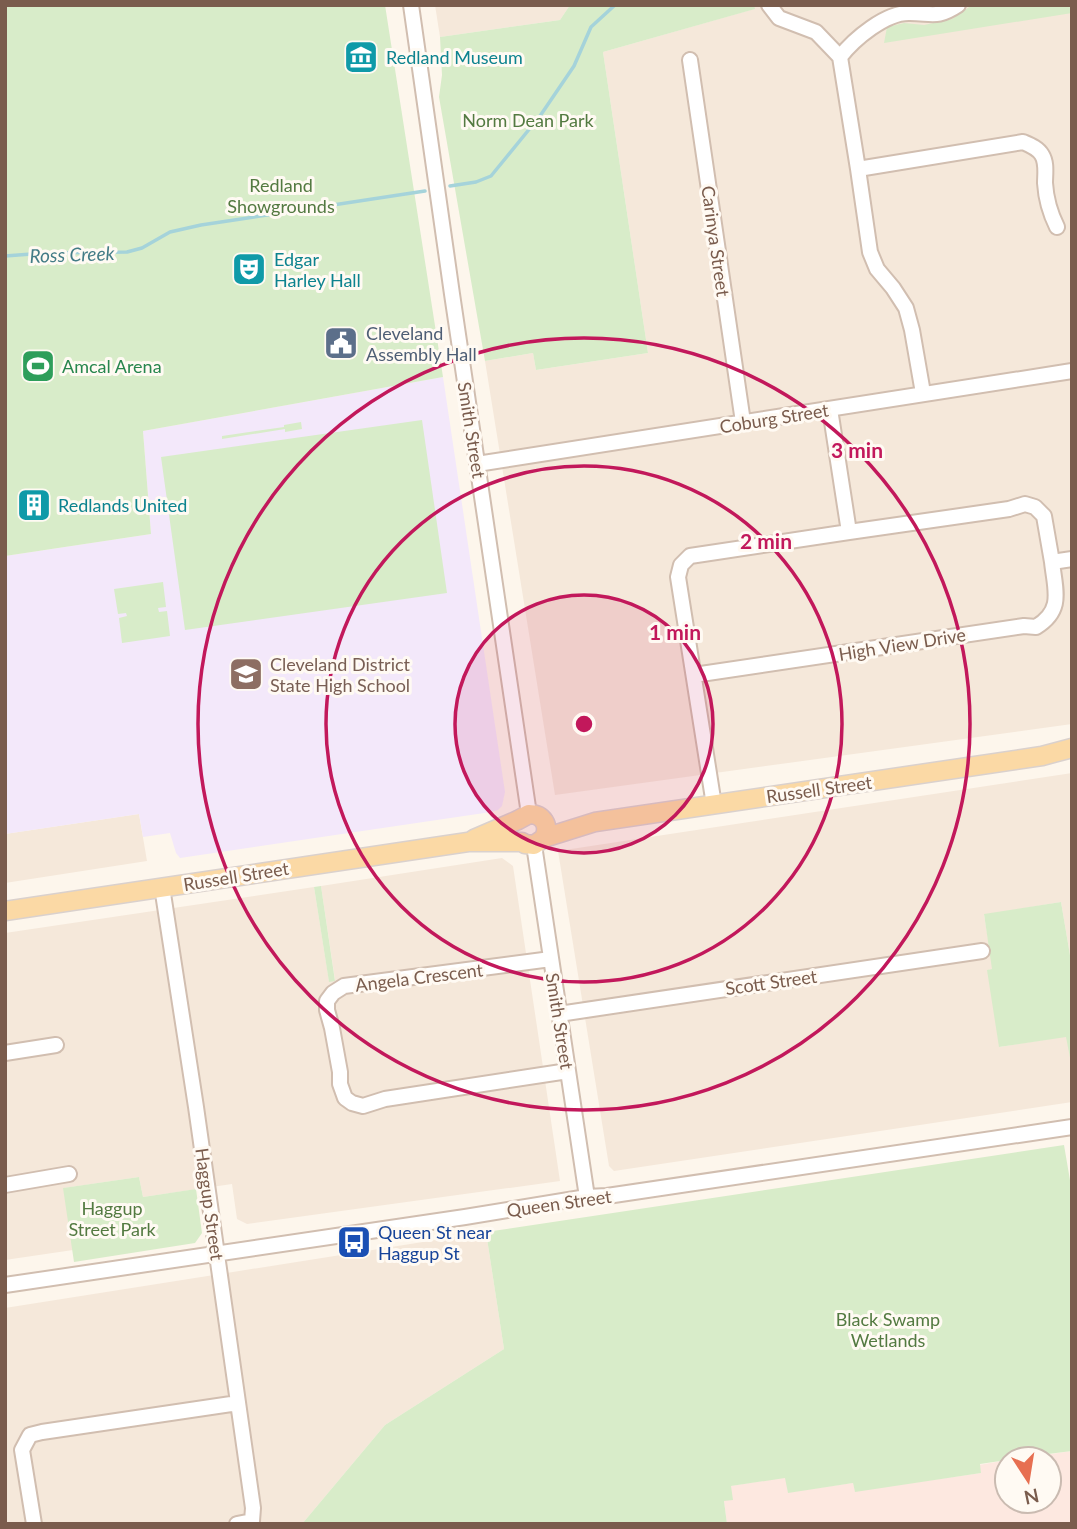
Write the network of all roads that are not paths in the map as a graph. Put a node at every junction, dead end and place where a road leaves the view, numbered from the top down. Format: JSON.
{"nodes":[{"id":1,"x":411,"y":5,"type":"edge"},
{"id":2,"x":769,"y":5,"type":"edge"},
{"id":3,"x":958,"y":5,"type":"edge"},
{"id":4,"x":840,"y":57,"type":"junction"},
{"id":5,"x":690,"y":60,"type":"dead end"},
{"id":6,"x":858,"y":169,"type":"junction"},
{"id":7,"x":1057,"y":227,"type":"dead end"},
{"id":8,"x":1072,"y":371,"type":"edge"},
{"id":9,"x":923,"y":393,"type":"junction"},
{"id":10,"x":830,"y":409,"type":"junction"},
{"id":11,"x":743,"y":422,"type":"junction"},
{"id":12,"x":477,"y":464,"type":"junction"},
{"id":13,"x":849,"y":532,"type":"junction"},
{"id":14,"x":1072,"y":559,"type":"edge"},
{"id":15,"x":1052,"y":562,"type":"junction"},
{"id":16,"x":694,"y":676,"type":"junction"},
{"id":17,"x":1072,"y":748,"type":"edge"},
{"id":18,"x":1042,"y":756,"type":"junction"},
{"id":19,"x":1072,"y":756,"type":"edge"},
{"id":20,"x":714,"y":805,"type":"junction"},
{"id":21,"x":530,"y":817,"type":"junction"},
{"id":22,"x":595,"y":822,"type":"junction"},
{"id":23,"x":468,"y":842,"type":"junction"},
{"id":24,"x":533,"y":842,"type":"junction"},
{"id":25,"x":162,"y":887,"type":"junction"},
{"id":26,"x":5,"y":911,"type":"edge"},
{"id":27,"x":982,"y":951,"type":"dead end"},
{"id":28,"x":551,"y":959,"type":"junction"},
{"id":29,"x":559,"y":1014,"type":"junction"},
{"id":30,"x":56,"y":1045,"type":"dead end"},
{"id":31,"x":5,"y":1053,"type":"edge"},
{"id":32,"x":568,"y":1071,"type":"junction"},
{"id":33,"x":1072,"y":1127,"type":"edge"},
{"id":34,"x":69,"y":1174,"type":"dead end"},
{"id":35,"x":5,"y":1185,"type":"edge"},
{"id":36,"x":587,"y":1197,"type":"junction"},
{"id":37,"x":217,"y":1254,"type":"junction"},
{"id":38,"x":5,"y":1285,"type":"edge"},
{"id":39,"x":238,"y":1403,"type":"junction"},
{"id":40,"x":34,"y":1524,"type":"edge"},
{"id":41,"x":237,"y":1524,"type":"edge"}],
"edges":[{"from":1,"to":12,"type":"street","name":"Smith Street"},
{"from":2,"to":4,"type":"street"},
{"from":3,"to":4,"type":"street"},
{"from":4,"to":6,"type":"street"},
{"from":5,"to":11,"type":"street","name":"Carinya Street"},
{"from":6,"to":7,"type":"street"},
{"from":6,"to":9,"type":"street"},
{"from":8,"to":9,"type":"street","name":"Coburg Street"},
{"from":9,"to":10,"type":"street","name":"Coburg Street"},
{"from":10,"to":11,"type":"street","name":"Coburg Street"},
{"from":10,"to":13,"type":"street"},
{"from":11,"to":12,"type":"street","name":"Coburg Street"},
{"from":12,"to":21,"type":"street","name":"Smith Street"},
{"from":13,"to":15,"type":"street","name":"High View Drive"},
{"from":13,"to":16,"type":"street","name":"High View Drive"},
{"from":14,"to":15,"type":"street"},
{"from":15,"to":16,"type":"street","name":"High View Drive"},
{"from":16,"to":20,"type":"street","name":"High View Drive"},
{"from":17,"to":18,"type":"main road","name":"Russell Street"},
{"from":18,"to":19,"type":"main road","name":"Russell Street"},
{"from":18,"to":20,"type":"main road","name":"Russell Street"},
{"from":20,"to":22,"type":"main road","name":"Russell Street"},
{"from":21,"to":22,"type":"main road","name":"Russell Street"},
{"from":21,"to":23,"type":"main road","name":"Russell Street"},
{"from":21,"to":24,"type":"main road"},
{"from":21,"to":24,"type":"main road"},
{"from":22,"to":24,"type":"main road","name":"Russell Street"},
{"from":23,"to":24,"type":"main road","name":"Russell Street"},
{"from":23,"to":25,"type":"main road","name":"Russell Street"},
{"from":24,"to":28,"type":"street","name":"Smith Street"},
{"from":25,"to":26,"type":"main road","name":"Russell Street"},
{"from":25,"to":37,"type":"street","name":"Haggup Street"},
{"from":27,"to":29,"type":"street","name":"Scott Street"},
{"from":28,"to":29,"type":"street","name":"Smith Street"},
{"from":28,"to":32,"type":"street","name":"Angela Crescent"},
{"from":29,"to":32,"type":"street","name":"Smith Street"},
{"from":30,"to":31,"type":"street"},
{"from":32,"to":36,"type":"street","name":"Smith Street"},
{"from":33,"to":36,"type":"street","name":"Queen Street"},
{"from":34,"to":35,"type":"street"},
{"from":36,"to":37,"type":"street","name":"Queen Street"},
{"from":37,"to":38,"type":"street","name":"Queen Street"},
{"from":37,"to":39,"type":"street","name":"Haggup Street"},
{"from":39,"to":40,"type":"street"},
{"from":39,"to":41,"type":"street","name":"Haggup Street"}]}
